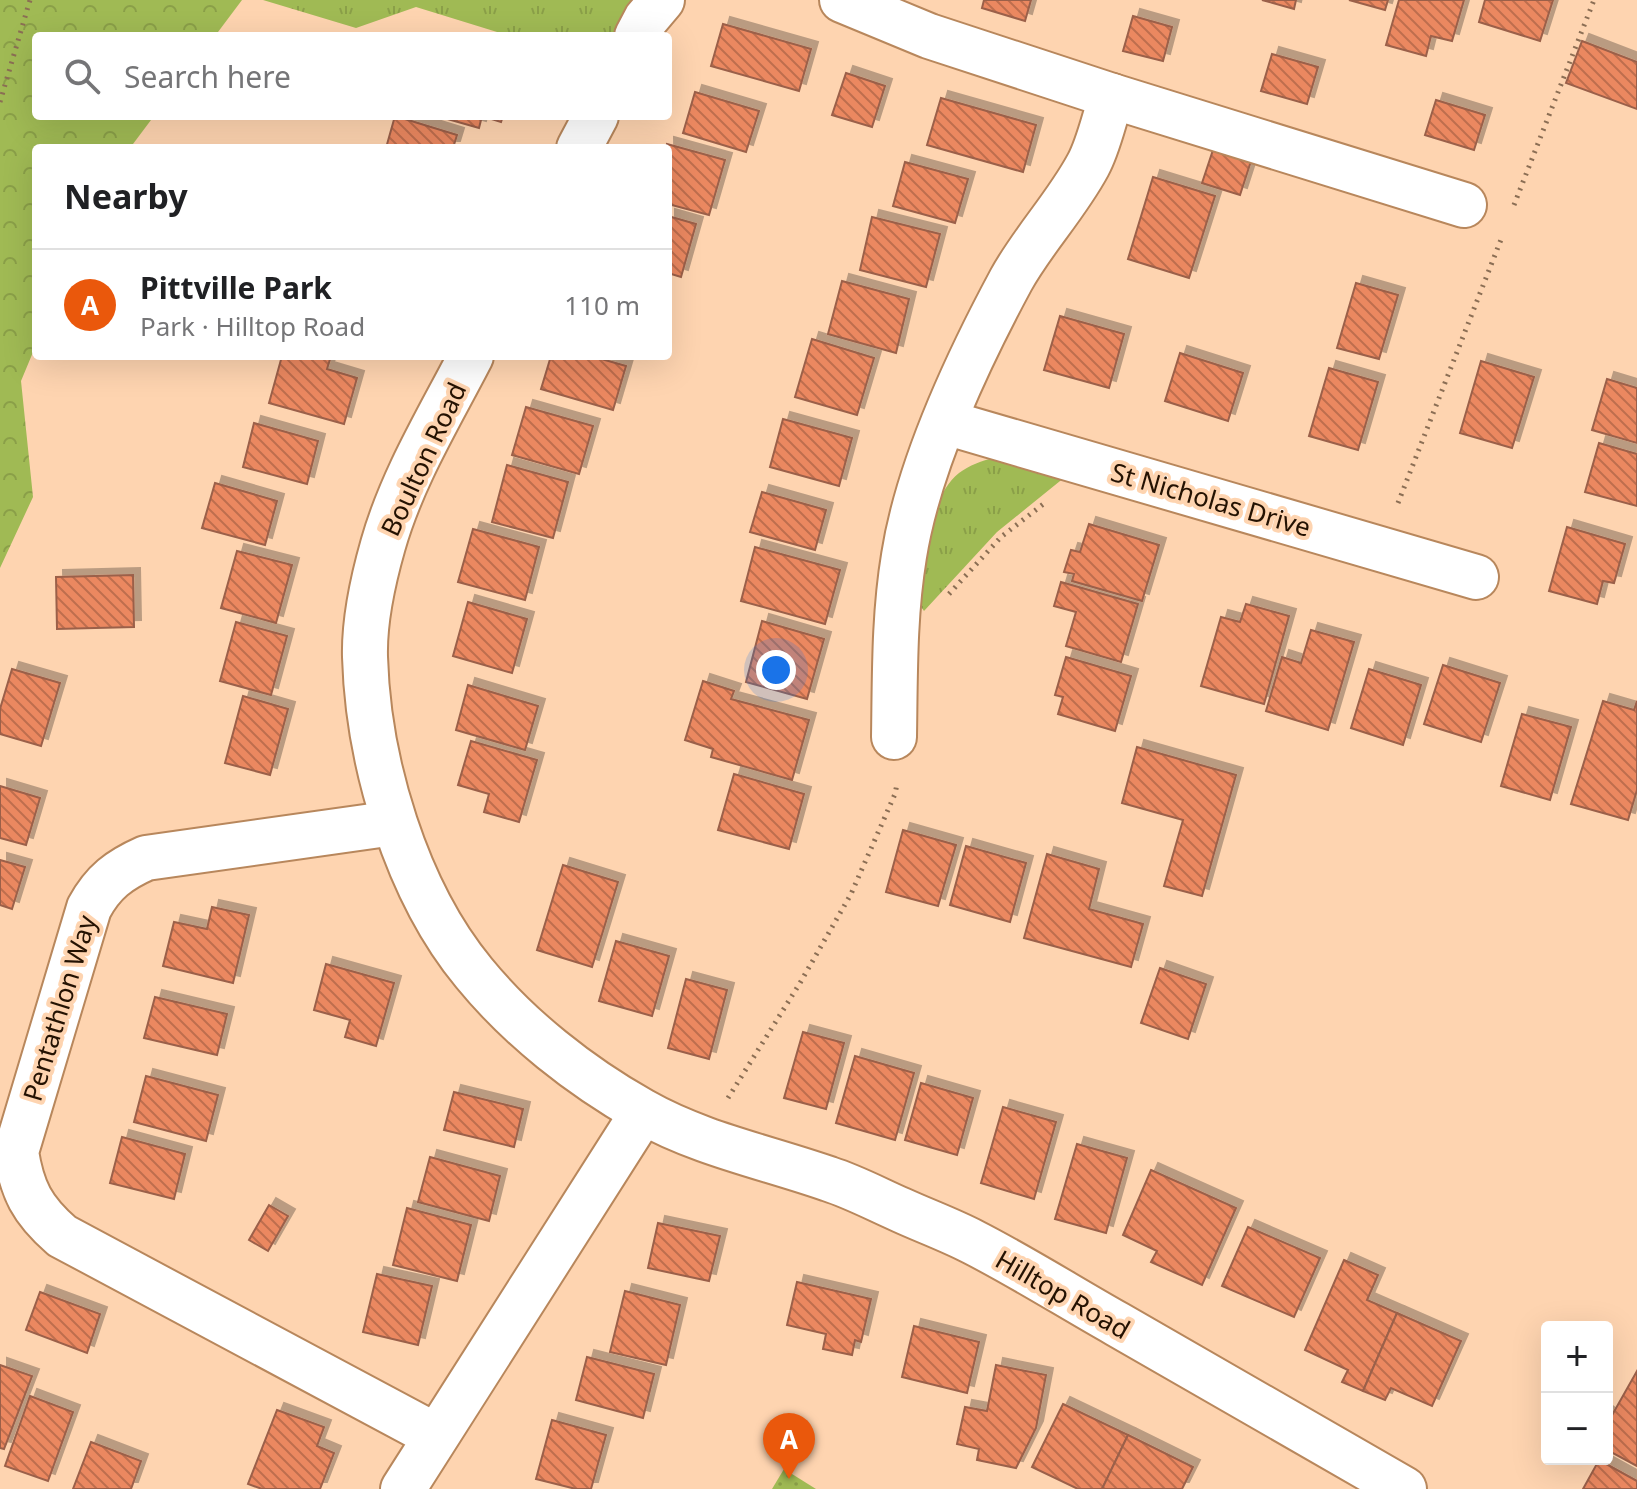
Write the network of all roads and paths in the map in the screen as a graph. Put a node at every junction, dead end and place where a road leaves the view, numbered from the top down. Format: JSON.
{"nodes":[{"id":1,"x":30,"y":0,"type":"edge"},
{"id":2,"x":662,"y":0,"type":"edge"},
{"id":3,"x":842,"y":0,"type":"edge"},
{"id":4,"x":1594,"y":0,"type":"edge"},
{"id":5,"x":639,"y":32,"type":"edge"},
{"id":6,"x":1112,"y":96,"type":"junction"},
{"id":7,"x":0,"y":102,"type":"edge"},
{"id":8,"x":594,"y":120,"type":"edge"},
{"id":9,"x":581,"y":144,"type":"edge"},
{"id":10,"x":1464,"y":205,"type":"dead end"},
{"id":11,"x":1509,"y":219,"type":"dead end"},
{"id":12,"x":1503,"y":233,"type":"dead end"},
{"id":13,"x":469,"y":360,"type":"edge"},
{"id":14,"x":945,"y":422,"type":"junction"},
{"id":15,"x":1093,"y":465,"type":"junction"},
{"id":16,"x":1380,"y":549,"type":"junction"},
{"id":17,"x":1476,"y":577,"type":"dead end"},
{"id":18,"x":943,"y":601,"type":"dead end"},
{"id":19,"x":894,"y":737,"type":"joint"},
{"id":20,"x":394,"y":823,"type":"junction"},
{"id":21,"x":643,"y":1112,"type":"junction"},
{"id":22,"x":703,"y":1140,"type":"junction"},
{"id":23,"x":436,"y":1436,"type":"junction"},
{"id":24,"x":403,"y":1489,"type":"edge"},
{"id":25,"x":1404,"y":1489,"type":"edge"}],
"edges":[{"from":1,"to":7,"type":"path"},
{"from":2,"to":5,"type":"street"},
{"from":3,"to":6,"type":"street"},
{"from":4,"to":11,"type":"path"},
{"from":6,"to":10,"type":"street"},
{"from":6,"to":14,"type":"street"},
{"from":8,"to":9,"type":"street"},
{"from":12,"to":16,"type":"path"},
{"from":13,"to":20,"type":"street","name":"Boulton Road"},
{"from":14,"to":15,"type":"street","name":"St Nicholas Drive"},
{"from":14,"to":19,"type":"street"},
{"from":15,"to":16,"type":"street","name":"St Nicholas Drive"},
{"from":15,"to":18,"type":"path"},
{"from":16,"to":17,"type":"street","name":"St Nicholas Drive"},
{"from":19,"to":22,"type":"path"},
{"from":20,"to":21,"type":"street","name":"Boulton Road"},
{"from":20,"to":23,"type":"street","name":"Pentathlon Way"},
{"from":21,"to":22,"type":"street","name":"Boulton Road"},
{"from":21,"to":23,"type":"street"},
{"from":22,"to":25,"type":"street","name":"Hilltop Road"},
{"from":23,"to":24,"type":"street"}]}
